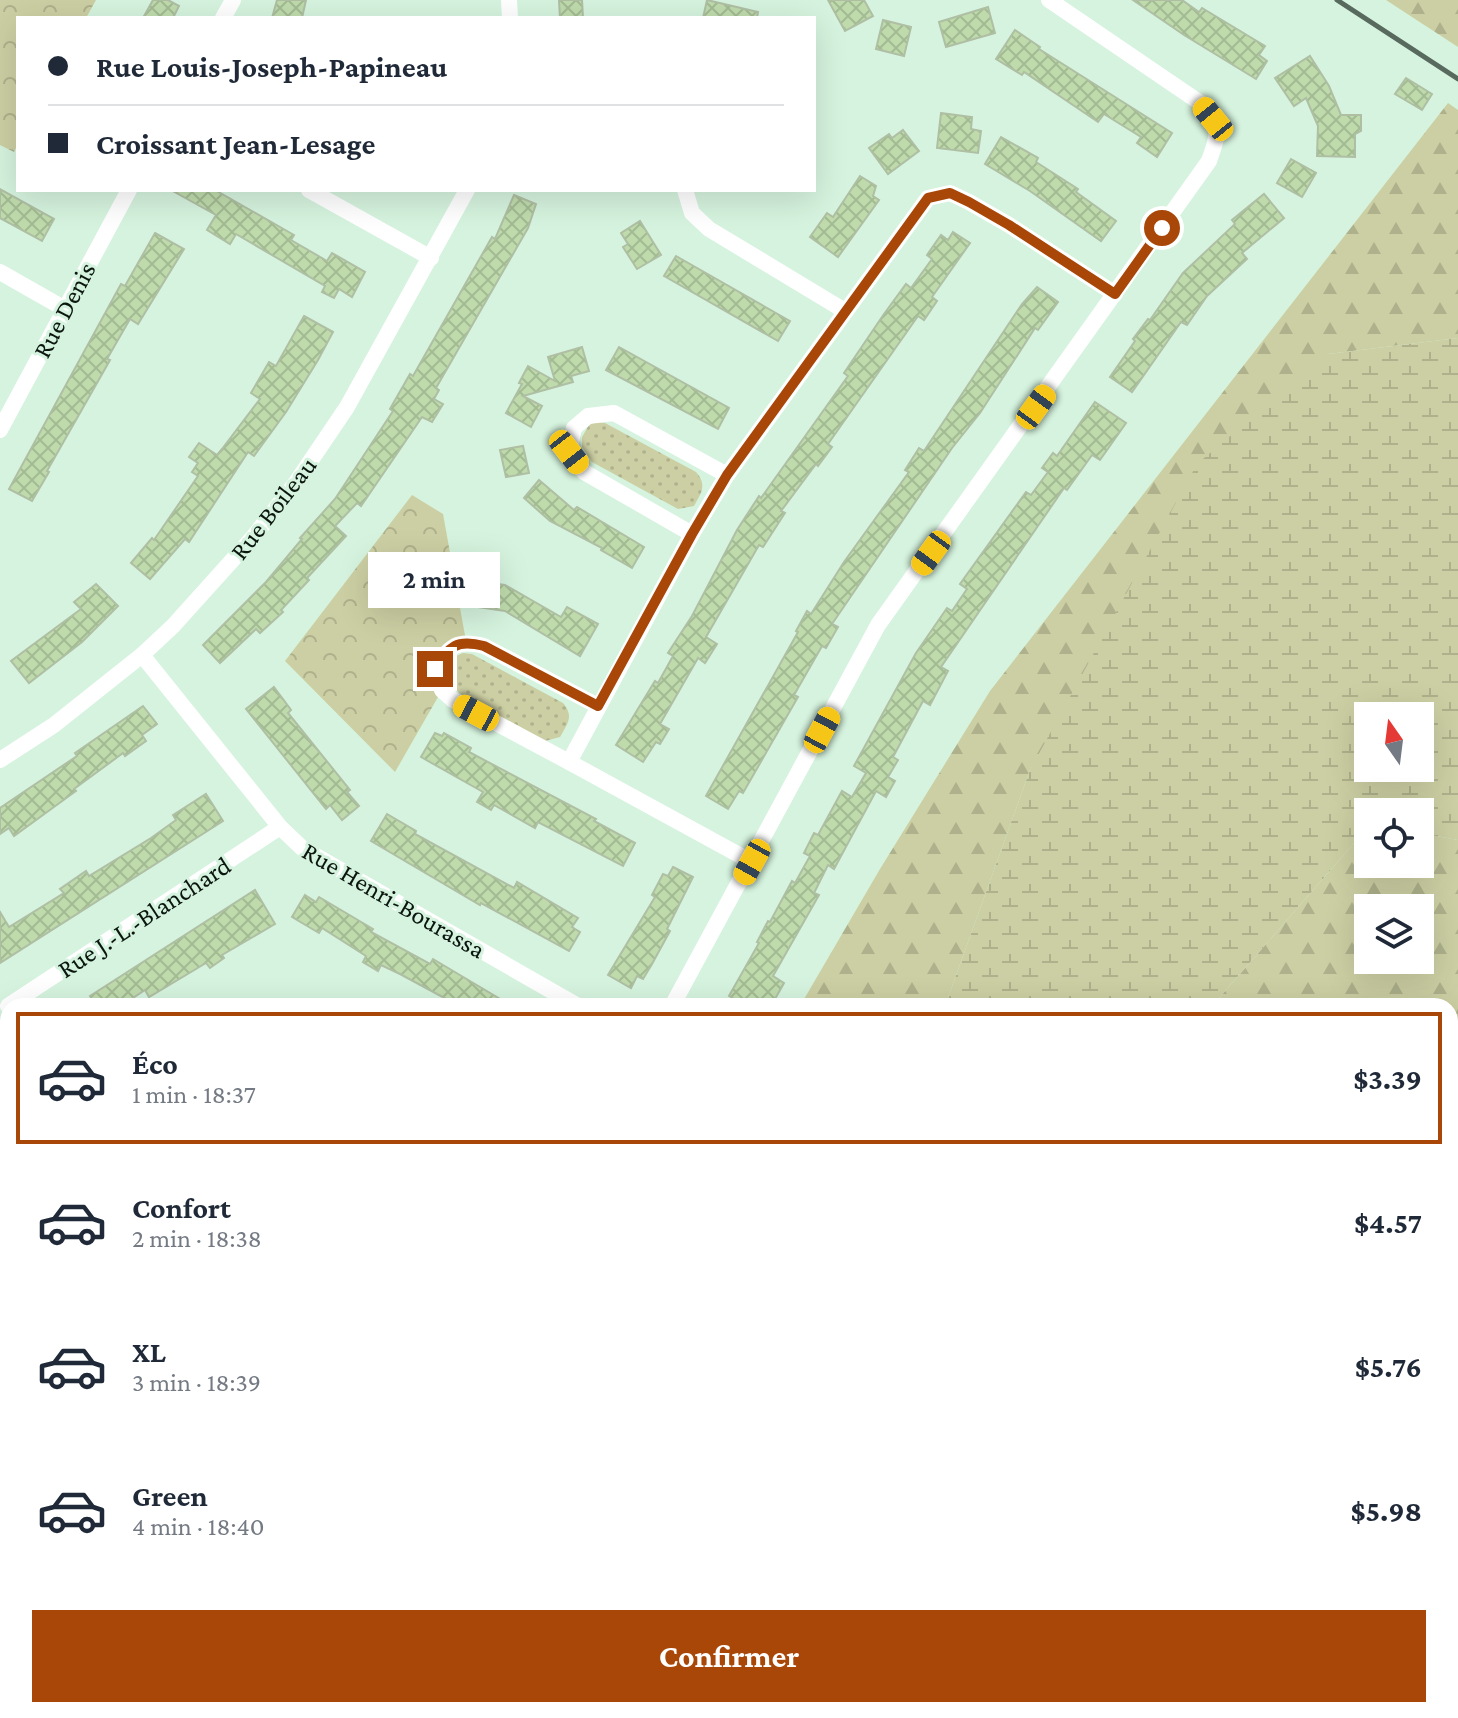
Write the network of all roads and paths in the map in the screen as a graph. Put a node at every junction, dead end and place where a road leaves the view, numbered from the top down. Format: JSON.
{"nodes":[{"id":1,"x":1049,"y":0,"type":"edge"},
{"id":2,"x":128,"y":192,"type":"edge"},
{"id":3,"x":313,"y":192,"type":"edge"},
{"id":4,"x":466,"y":192,"type":"edge"},
{"id":5,"x":686,"y":192,"type":"edge"},
{"id":6,"x":431,"y":258,"type":"junction"},
{"id":7,"x":0,"y":272,"type":"edge"},
{"id":8,"x":1115,"y":294,"type":"junction"},
{"id":9,"x":65,"y":309,"type":"junction"},
{"id":10,"x":845,"y":311,"type":"junction"},
{"id":11,"x":0,"y":430,"type":"edge"},
{"id":12,"x":727,"y":475,"type":"junction"},
{"id":13,"x":692,"y":534,"type":"junction"},
{"id":14,"x":142,"y":655,"type":"junction"},
{"id":15,"x":598,"y":706,"type":"junction"},
{"id":16,"x":0,"y":760,"type":"edge"},
{"id":17,"x":569,"y":762,"type":"junction"},
{"id":18,"x":280,"y":827,"type":"junction"},
{"id":19,"x":752,"y":862,"type":"junction"},
{"id":20,"x":20,"y":998,"type":"edge"},
{"id":21,"x":564,"y":998,"type":"edge"},
{"id":22,"x":676,"y":998,"type":"edge"}],
"edges":[{"from":1,"to":8,"type":"street"},
{"from":2,"to":9,"type":"street","name":"Rue Denis"},
{"from":3,"to":6,"type":"street"},
{"from":4,"to":6,"type":"street","name":"Rue Boileau"},
{"from":5,"to":10,"type":"street"},
{"from":6,"to":14,"type":"street","name":"Rue Boileau"},
{"from":7,"to":9,"type":"street"},
{"from":8,"to":10,"type":"street"},
{"from":8,"to":19,"type":"street"},
{"from":9,"to":11,"type":"street","name":"Rue Denis"},
{"from":10,"to":12,"type":"street"},
{"from":12,"to":13,"type":"street"},
{"from":12,"to":13,"type":"street"},
{"from":13,"to":15,"type":"street"},
{"from":14,"to":16,"type":"street","name":"Rue Boileau"},
{"from":14,"to":18,"type":"street","name":"Rue Henri-Bourassa"},
{"from":15,"to":17,"type":"street"},
{"from":15,"to":17,"type":"street"},
{"from":17,"to":19,"type":"street"},
{"from":18,"to":20,"type":"street","name":"Rue J.-L.-Blanchard"},
{"from":18,"to":21,"type":"street","name":"Rue Henri-Bourassa"},
{"from":19,"to":22,"type":"street"}]}
